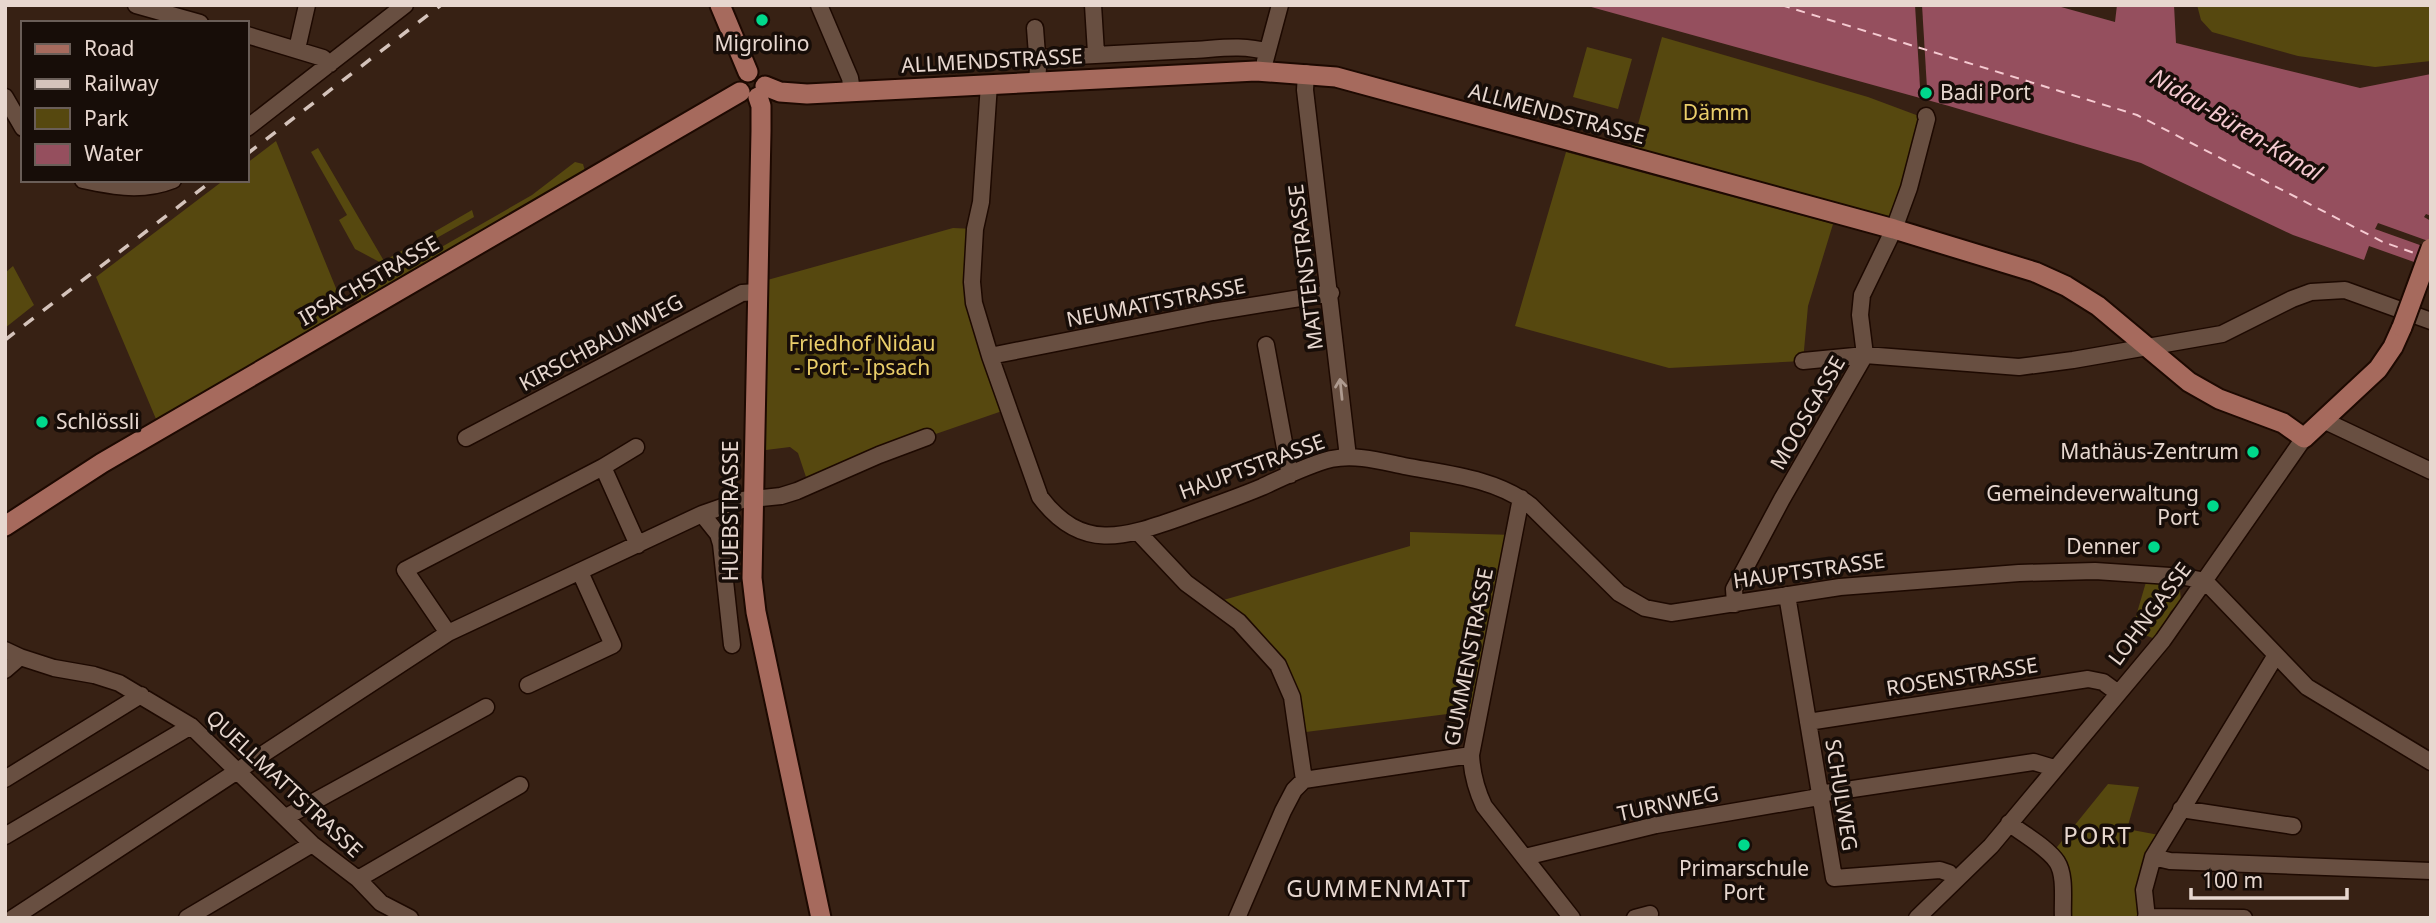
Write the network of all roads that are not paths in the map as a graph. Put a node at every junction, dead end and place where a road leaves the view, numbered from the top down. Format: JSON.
{"nodes":[{"id":1,"x":136,"y":5,"type":"edge"},
{"id":2,"x":307,"y":5,"type":"edge"},
{"id":3,"x":405,"y":5,"type":"edge"},
{"id":4,"x":720,"y":5,"type":"edge"},
{"id":5,"x":819,"y":5,"type":"edge"},
{"id":6,"x":1093,"y":5,"type":"edge"},
{"id":7,"x":1280,"y":5,"type":"edge"},
{"id":8,"x":193,"y":21,"type":"edge"},
{"id":9,"x":1035,"y":28,"type":"dead end"},
{"id":10,"x":248,"y":36,"type":"edge"},
{"id":11,"x":297,"y":49,"type":"junction"},
{"id":12,"x":1096,"y":53,"type":"junction"},
{"id":13,"x":1038,"y":58,"type":"junction"},
{"id":14,"x":1265,"y":61,"type":"junction"},
{"id":15,"x":330,"y":64,"type":"junction"},
{"id":16,"x":1306,"y":73,"type":"junction"},
{"id":17,"x":1037,"y":81,"type":"junction"},
{"id":18,"x":989,"y":84,"type":"junction"},
{"id":19,"x":754,"y":92,"type":"junction"},
{"id":20,"x":852,"y":92,"type":"junction"},
{"id":21,"x":5,"y":97,"type":"edge"},
{"id":22,"x":1926,"y":116,"type":"dead end"},
{"id":23,"x":21,"y":125,"type":"edge"},
{"id":24,"x":248,"y":127,"type":"edge"},
{"id":25,"x":95,"y":182,"type":"edge"},
{"id":26,"x":168,"y":182,"type":"edge"},
{"id":27,"x":1894,"y":229,"type":"junction"},
{"id":28,"x":2431,"y":248,"type":"edge"},
{"id":29,"x":757,"y":292,"type":"junction"},
{"id":30,"x":1331,"y":293,"type":"junction"},
{"id":31,"x":2431,"y":321,"type":"edge"},
{"id":32,"x":1266,"y":345,"type":"dead end"},
{"id":33,"x":2147,"y":347,"type":"junction"},
{"id":34,"x":1865,"y":355,"type":"junction"},
{"id":35,"x":990,"y":356,"type":"junction"},
{"id":36,"x":1803,"y":361,"type":"dead end"},
{"id":37,"x":2323,"y":420,"type":"junction"},
{"id":38,"x":927,"y":437,"type":"dead end"},
{"id":39,"x":466,"y":438,"type":"dead end"},
{"id":40,"x":2304,"y":438,"type":"junction"},
{"id":41,"x":636,"y":447,"type":"dead end"},
{"id":42,"x":1348,"y":457,"type":"junction"},
{"id":43,"x":603,"y":467,"type":"junction"},
{"id":44,"x":2431,"y":471,"type":"edge"},
{"id":45,"x":1290,"y":475,"type":"junction"},
{"id":46,"x":752,"y":497,"type":"junction"},
{"id":47,"x":1521,"y":498,"type":"junction"},
{"id":48,"x":702,"y":514,"type":"junction"},
{"id":49,"x":5,"y":526,"type":"edge"},
{"id":50,"x":1138,"y":532,"type":"junction"},
{"id":51,"x":638,"y":545,"type":"junction"},
{"id":52,"x":580,"y":572,"type":"junction"},
{"id":53,"x":2205,"y":581,"type":"junction"},
{"id":54,"x":1787,"y":595,"type":"junction"},
{"id":55,"x":1735,"y":604,"type":"junction"},
{"id":56,"x":448,"y":633,"type":"junction"},
{"id":57,"x":732,"y":645,"type":"dead end"},
{"id":58,"x":13,"y":654,"type":"edge"},
{"id":59,"x":2276,"y":655,"type":"junction"},
{"id":60,"x":5,"y":670,"type":"edge"},
{"id":61,"x":528,"y":685,"type":"dead end"},
{"id":62,"x":2118,"y":693,"type":"junction"},
{"id":63,"x":141,"y":695,"type":"junction"},
{"id":64,"x":486,"y":707,"type":"dead end"},
{"id":65,"x":1808,"y":722,"type":"junction"},
{"id":66,"x":191,"y":726,"type":"junction"},
{"id":67,"x":1471,"y":755,"type":"junction"},
{"id":68,"x":2431,"y":762,"type":"edge"},
{"id":69,"x":2054,"y":768,"type":"junction"},
{"id":70,"x":238,"y":771,"type":"junction"},
{"id":71,"x":5,"y":779,"type":"edge"},
{"id":72,"x":1304,"y":780,"type":"junction"},
{"id":73,"x":520,"y":785,"type":"dead end"},
{"id":74,"x":1819,"y":794,"type":"junction"},
{"id":75,"x":2181,"y":809,"type":"junction"},
{"id":76,"x":286,"y":817,"type":"junction"},
{"id":77,"x":2009,"y":823,"type":"junction"},
{"id":78,"x":2293,"y":826,"type":"dead end"},
{"id":79,"x":5,"y":836,"type":"edge"},
{"id":80,"x":312,"y":844,"type":"junction"},
{"id":81,"x":1525,"y":857,"type":"junction"},
{"id":82,"x":2153,"y":857,"type":"junction"},
{"id":83,"x":2431,"y":871,"type":"edge"},
{"id":84,"x":358,"y":879,"type":"junction"},
{"id":85,"x":1955,"y":881,"type":"junction"},
{"id":86,"x":2147,"y":917,"type":"edge"},
{"id":87,"x":13,"y":918,"type":"edge"},
{"id":88,"x":187,"y":918,"type":"edge"},
{"id":89,"x":410,"y":918,"type":"edge"},
{"id":90,"x":821,"y":918,"type":"edge"},
{"id":91,"x":1237,"y":918,"type":"edge"},
{"id":92,"x":1572,"y":918,"type":"edge"},
{"id":93,"x":1917,"y":918,"type":"edge"},
{"id":94,"x":2063,"y":918,"type":"edge"},
{"id":95,"x":2244,"y":918,"type":"edge"}],
"edges":[{"from":1,"to":8,"type":"street"},
{"from":2,"to":11,"type":"street"},
{"from":3,"to":15,"type":"street"},
{"from":4,"to":19,"type":"main road","name":"ALLMENDSTRASSE"},
{"from":5,"to":20,"type":"street"},
{"from":6,"to":12,"type":"street"},
{"from":7,"to":14,"type":"street"},
{"from":9,"to":13,"type":"street"},
{"from":10,"to":11,"type":"street"},
{"from":11,"to":15,"type":"street"},
{"from":12,"to":13,"type":"street"},
{"from":12,"to":14,"type":"street"},
{"from":13,"to":17,"type":"street"},
{"from":14,"to":16,"type":"main road","name":"ALLMENDSTRASSE"},
{"from":14,"to":17,"type":"main road","name":"ALLMENDSTRASSE"},
{"from":15,"to":24,"type":"street"},
{"from":16,"to":27,"type":"main road","name":"ALLMENDSTRASSE"},
{"from":16,"to":30,"type":"street","name":"MATTENSTRASSE"},
{"from":17,"to":18,"type":"main road","name":"ALLMENDSTRASSE"},
{"from":18,"to":20,"type":"main road","name":"ALLMENDSTRASSE"},
{"from":18,"to":35,"type":"street","name":"HAUPTSTRASSE"},
{"from":19,"to":20,"type":"main road","name":"ALLMENDSTRASSE"},
{"from":19,"to":29,"type":"main road","name":"HUEBSTRASSE"},
{"from":19,"to":49,"type":"main road","name":"IPSACHSTRASSE"},
{"from":21,"to":23,"type":"street"},
{"from":22,"to":27,"type":"street","name":"MOOSGASSE"},
{"from":25,"to":26,"type":"street"},
{"from":27,"to":33,"type":"main road","name":"ALLMENDSTRASSE"},
{"from":27,"to":34,"type":"street","name":"MOOSGASSE"},
{"from":28,"to":37,"type":"main road","name":"LOHNGASSE","bridge":true},
{"from":29,"to":39,"type":"street","name":"KIRSCHBAUMWEG"},
{"from":29,"to":46,"type":"main road","name":"HUEBSTRASSE"},
{"from":30,"to":35,"type":"street","name":"NEUMATTSTRASSE"},
{"from":42,"to":30,"type":"street","name":"MATTENSTRASSE","one_way":true},
{"from":31,"to":33,"type":"street"},
{"from":32,"to":45,"type":"street"},
{"from":33,"to":34,"type":"street"},
{"from":33,"to":40,"type":"main road","name":"ALLMENDSTRASSE"},
{"from":34,"to":36,"type":"street"},
{"from":34,"to":55,"type":"street","name":"MOOSGASSE"},
{"from":35,"to":50,"type":"street","name":"HAUPTSTRASSE"},
{"from":37,"to":40,"type":"main road","name":"LOHNGASSE"},
{"from":37,"to":44,"type":"street"},
{"from":38,"to":46,"type":"street"},
{"from":40,"to":53,"type":"street","name":"LOHNGASSE"},
{"from":41,"to":43,"type":"street"},
{"from":42,"to":45,"type":"street","name":"HAUPTSTRASSE"},
{"from":42,"to":47,"type":"street","name":"HAUPTSTRASSE"},
{"from":43,"to":51,"type":"street"},
{"from":43,"to":56,"type":"street"},
{"from":45,"to":50,"type":"street","name":"HAUPTSTRASSE"},
{"from":46,"to":48,"type":"street"},
{"from":46,"to":90,"type":"main road","name":"HUEBSTRASSE"},
{"from":47,"to":55,"type":"street","name":"HAUPTSTRASSE"},
{"from":47,"to":67,"type":"street","name":"GUMMENSTRASSE"},
{"from":48,"to":51,"type":"street"},
{"from":48,"to":57,"type":"street"},
{"from":50,"to":72,"type":"street"},
{"from":51,"to":52,"type":"street"},
{"from":52,"to":56,"type":"street"},
{"from":52,"to":61,"type":"street"},
{"from":53,"to":54,"type":"street","name":"HAUPTSTRASSE"},
{"from":53,"to":59,"type":"street"},
{"from":53,"to":62,"type":"street","name":"LOHNGASSE"},
{"from":54,"to":55,"type":"street","name":"HAUPTSTRASSE"},
{"from":54,"to":65,"type":"street","name":"SCHULWEG"},
{"from":56,"to":70,"type":"street"},
{"from":58,"to":60,"type":"street"},
{"from":58,"to":63,"type":"street","name":"QUELLMATTSTRASSE"},
{"from":59,"to":68,"type":"street"},
{"from":59,"to":75,"type":"street"},
{"from":62,"to":65,"type":"street","name":"ROSENSTRASSE"},
{"from":62,"to":69,"type":"street","name":"LOHNGASSE"},
{"from":63,"to":66,"type":"street","name":"QUELLMATTSTRASSE"},
{"from":63,"to":71,"type":"street"},
{"from":64,"to":76,"type":"street"},
{"from":65,"to":74,"type":"street","name":"SCHULWEG"},
{"from":66,"to":70,"type":"street","name":"QUELLMATTSTRASSE"},
{"from":66,"to":79,"type":"street"},
{"from":67,"to":72,"type":"street"},
{"from":67,"to":81,"type":"street","name":"GUMMENSTRASSE"},
{"from":69,"to":74,"type":"street","name":"TURNWEG"},
{"from":69,"to":77,"type":"street","name":"LOHNGASSE"},
{"from":70,"to":76,"type":"street","name":"QUELLMATTSTRASSE"},
{"from":70,"to":87,"type":"street"},
{"from":72,"to":91,"type":"street"},
{"from":73,"to":84,"type":"street"},
{"from":74,"to":81,"type":"street","name":"TURNWEG"},
{"from":74,"to":85,"type":"street","name":"SCHULWEG"},
{"from":75,"to":78,"type":"street"},
{"from":75,"to":82,"type":"street"},
{"from":76,"to":80,"type":"street","name":"QUELLMATTSTRASSE"},
{"from":77,"to":85,"type":"street","name":"LOHNGASSE"},
{"from":77,"to":94,"type":"street"},
{"from":80,"to":84,"type":"street","name":"QUELLMATTSTRASSE"},
{"from":80,"to":88,"type":"street"},
{"from":81,"to":92,"type":"street","name":"GUMMENSTRASSE"},
{"from":82,"to":83,"type":"street"},
{"from":82,"to":86,"type":"street"},
{"from":84,"to":89,"type":"street","name":"QUELLMATTSTRASSE"},
{"from":85,"to":93,"type":"street","name":"LOHNGASSE"},
{"from":86,"to":95,"type":"street"}]}
